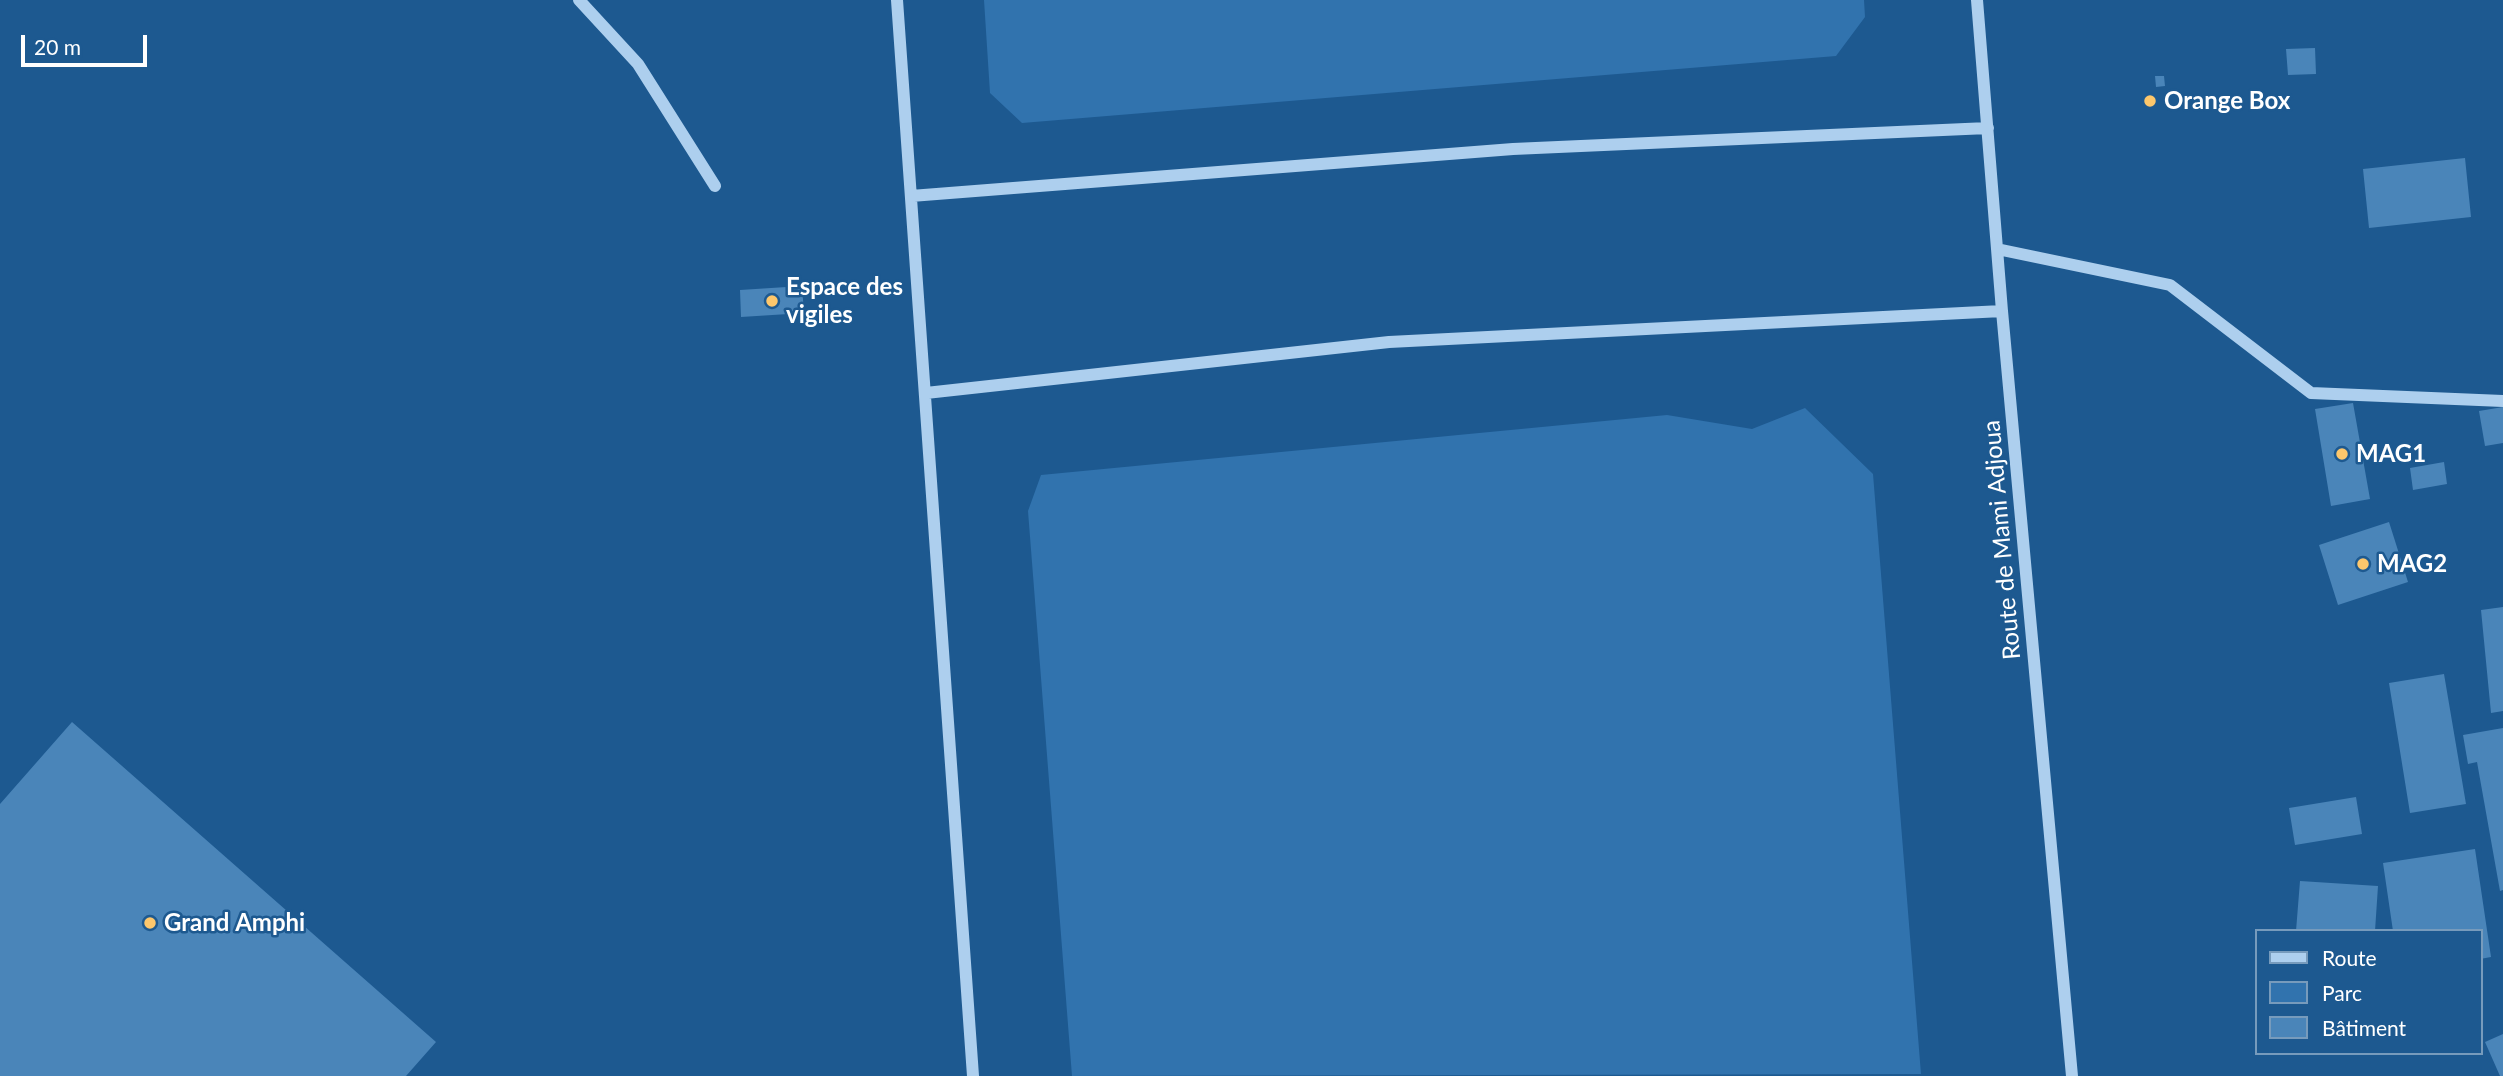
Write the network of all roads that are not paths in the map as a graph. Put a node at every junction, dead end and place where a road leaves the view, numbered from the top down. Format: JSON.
{"nodes":[{"id":1,"x":579,"y":0,"type":"edge"},
{"id":2,"x":897,"y":0,"type":"edge"},
{"id":3,"x":1977,"y":0,"type":"edge"},
{"id":4,"x":1987,"y":128,"type":"junction"},
{"id":5,"x":715,"y":186,"type":"dead end"},
{"id":6,"x":911,"y":196,"type":"junction"},
{"id":7,"x":1997,"y":249,"type":"junction"},
{"id":8,"x":2002,"y":311,"type":"junction"},
{"id":9,"x":926,"y":393,"type":"junction"},
{"id":10,"x":2503,"y":401,"type":"edge"},
{"id":11,"x":973,"y":1076,"type":"edge"},
{"id":12,"x":2072,"y":1076,"type":"edge"}],
"edges":[{"from":1,"to":5,"type":"street"},
{"from":2,"to":6,"type":"street"},
{"from":3,"to":4,"type":"street","name":"Route de Mami Adjoua"},
{"from":4,"to":6,"type":"street"},
{"from":4,"to":7,"type":"street","name":"Route de Mami Adjoua"},
{"from":6,"to":9,"type":"street"},
{"from":7,"to":8,"type":"street","name":"Route de Mami Adjoua"},
{"from":7,"to":10,"type":"street"},
{"from":8,"to":9,"type":"street"},
{"from":8,"to":12,"type":"street","name":"Route de Mami Adjoua"},
{"from":9,"to":11,"type":"street"}]}
